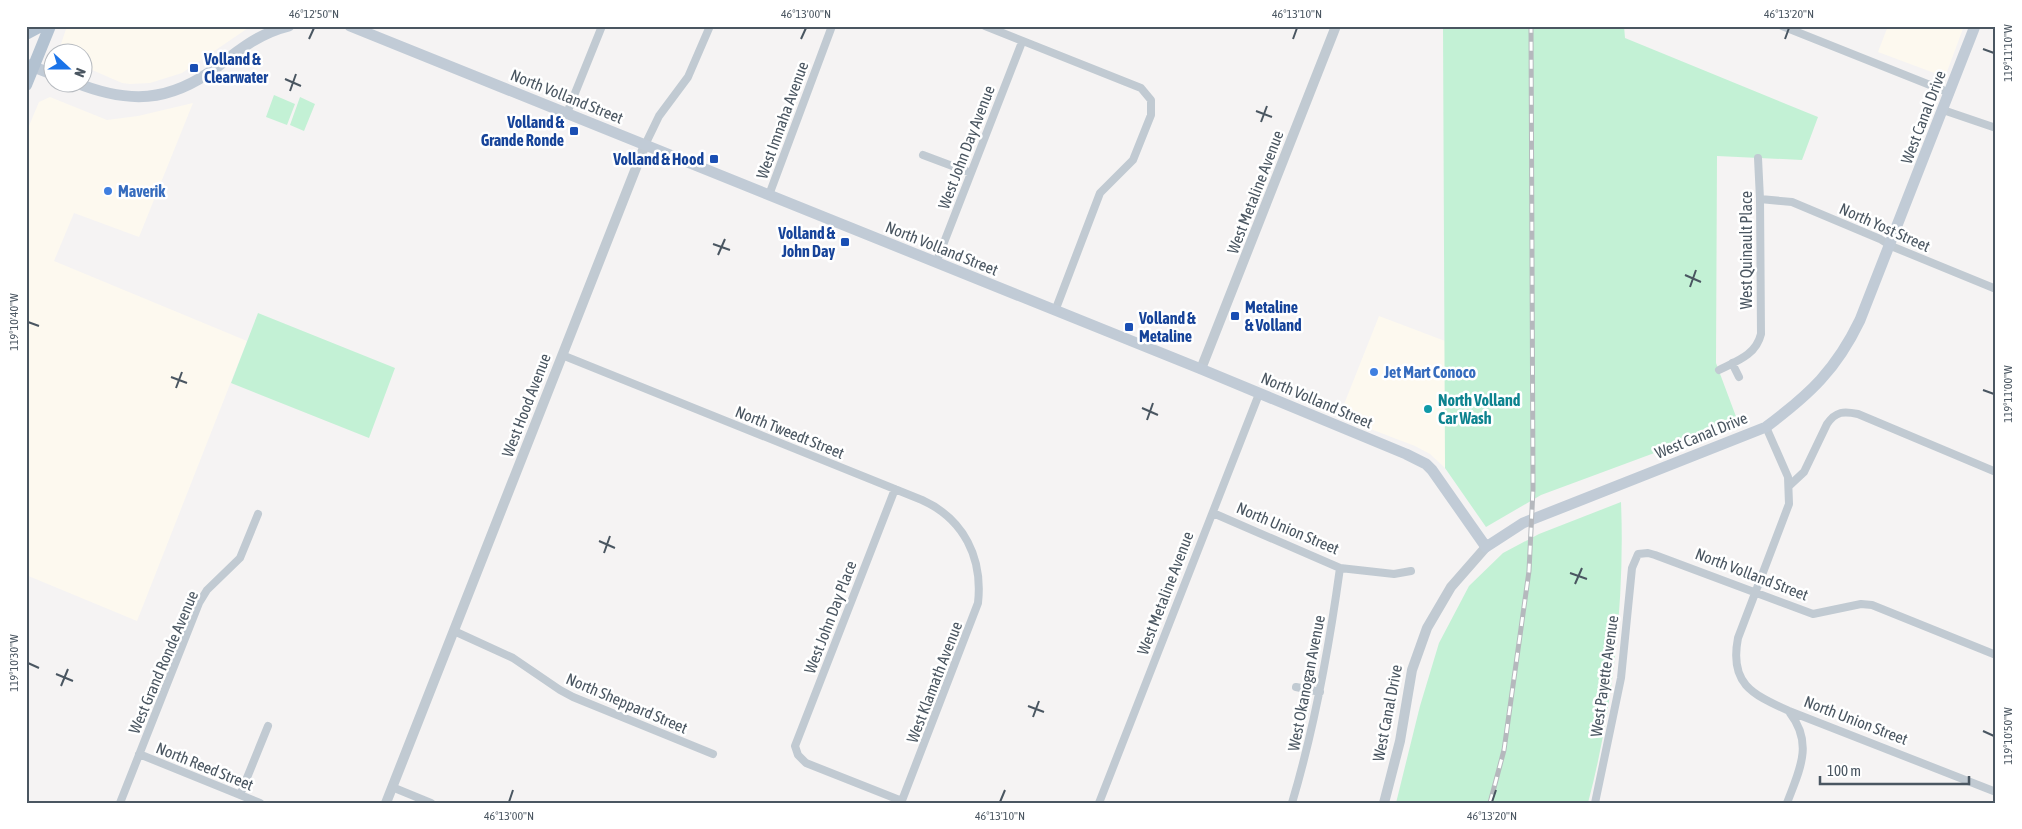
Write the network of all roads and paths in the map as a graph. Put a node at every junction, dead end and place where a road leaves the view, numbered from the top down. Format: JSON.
{"nodes":[{"id":1,"x":41,"y":26,"type":"edge"},
{"id":2,"x":50,"y":26,"type":"edge"},
{"id":3,"x":289,"y":26,"type":"edge"},
{"id":4,"x":350,"y":26,"type":"edge"},
{"id":5,"x":602,"y":26,"type":"edge"},
{"id":6,"x":710,"y":26,"type":"edge"},
{"id":7,"x":832,"y":26,"type":"edge"},
{"id":8,"x":985,"y":26,"type":"edge"},
{"id":9,"x":1336,"y":26,"type":"edge"},
{"id":10,"x":1782,"y":26,"type":"edge"},
{"id":11,"x":1975,"y":26,"type":"edge"},
{"id":12,"x":26,"y":34,"type":"edge"},
{"id":13,"x":1022,"y":42,"type":"junction"},
{"id":14,"x":30,"y":65,"type":"edge"},
{"id":15,"x":42,"y":70,"type":"edge"},
{"id":16,"x":26,"y":85,"type":"edge"},
{"id":17,"x":92,"y":89,"type":"edge"},
{"id":18,"x":1950,"y":93,"type":"junction"},
{"id":19,"x":1943,"y":110,"type":"junction"},
{"id":20,"x":567,"y":113,"type":"junction"},
{"id":21,"x":1996,"y":128,"type":"edge"},
{"id":22,"x":645,"y":145,"type":"junction"},
{"id":23,"x":923,"y":155,"type":"dead end"},
{"id":24,"x":1758,"y":158,"type":"dead end"},
{"id":25,"x":971,"y":173,"type":"junction"},
{"id":26,"x":769,"y":195,"type":"junction"},
{"id":27,"x":1760,"y":199,"type":"junction"},
{"id":28,"x":1891,"y":246,"type":"junction"},
{"id":29,"x":936,"y":263,"type":"junction"},
{"id":30,"x":1996,"y":289,"type":"edge"},
{"id":31,"x":1055,"y":311,"type":"junction"},
{"id":32,"x":562,"y":355,"type":"junction"},
{"id":33,"x":1732,"y":363,"type":"junction"},
{"id":34,"x":1201,"y":369,"type":"junction"},
{"id":35,"x":1719,"y":370,"type":"dead end"},
{"id":36,"x":1738,"y":377,"type":"dead end"},
{"id":37,"x":1260,"y":394,"type":"junction"},
{"id":38,"x":1766,"y":427,"type":"junction"},
{"id":39,"x":1996,"y":472,"type":"edge"},
{"id":40,"x":1790,"y":485,"type":"junction"},
{"id":41,"x":895,"y":489,"type":"junction"},
{"id":42,"x":1213,"y":513,"type":"junction"},
{"id":43,"x":258,"y":514,"type":"dead end"},
{"id":44,"x":1486,"y":547,"type":"junction"},
{"id":45,"x":1638,"y":554,"type":"joint"},
{"id":46,"x":978,"y":568,"type":"joint"},
{"id":47,"x":1340,"y":568,"type":"junction"},
{"id":48,"x":1411,"y":571,"type":"dead end"},
{"id":49,"x":1755,"y":592,"type":"junction"},
{"id":50,"x":454,"y":631,"type":"junction"},
{"id":51,"x":1996,"y":655,"type":"edge"},
{"id":52,"x":1296,"y":688,"type":"dead end"},
{"id":53,"x":1320,"y":692,"type":"junction"},
{"id":54,"x":1789,"y":711,"type":"junction"},
{"id":55,"x":268,"y":726,"type":"dead end"},
{"id":56,"x":139,"y":754,"type":"junction"},
{"id":57,"x":713,"y":754,"type":"dead end"},
{"id":58,"x":392,"y":787,"type":"junction"},
{"id":59,"x":1996,"y":792,"type":"edge"},
{"id":60,"x":240,"y":795,"type":"junction"},
{"id":61,"x":902,"y":802,"type":"edge"},
{"id":62,"x":120,"y":803,"type":"edge"},
{"id":63,"x":260,"y":803,"type":"edge"},
{"id":64,"x":386,"y":803,"type":"edge"},
{"id":65,"x":431,"y":803,"type":"edge"},
{"id":66,"x":1098,"y":803,"type":"edge"},
{"id":67,"x":1292,"y":803,"type":"edge"},
{"id":68,"x":1384,"y":803,"type":"edge"},
{"id":69,"x":1595,"y":803,"type":"edge"},
{"id":70,"x":1787,"y":803,"type":"edge"}],
"edges":[{"from":1,"to":12,"type":"main road"},
{"from":2,"to":14,"type":"main road"},
{"from":3,"to":17,"type":"main road"},
{"from":4,"to":20,"type":"main road","name":"North Volland Street"},
{"from":5,"to":20,"type":"street"},
{"from":6,"to":22,"type":"street","name":"West Hood Avenue"},
{"from":7,"to":26,"type":"street","name":"West Imnaha Avenue"},
{"from":8,"to":13,"type":"street"},
{"from":9,"to":34,"type":"street","name":"West Metaline Avenue"},
{"from":10,"to":18,"type":"street"},
{"from":11,"to":18,"type":"main road","name":"West Canal Drive"},
{"from":13,"to":25,"type":"street","name":"West John Day Avenue"},
{"from":13,"to":31,"type":"street"},
{"from":14,"to":15,"type":"main road"},
{"from":14,"to":16,"type":"main road"},
{"from":18,"to":19,"type":"main road","name":"West Canal Drive"},
{"from":19,"to":21,"type":"street"},
{"from":19,"to":28,"type":"main road","name":"West Canal Drive"},
{"from":20,"to":22,"type":"main road","name":"North Volland Street"},
{"from":22,"to":26,"type":"main road","name":"North Volland Street"},
{"from":22,"to":32,"type":"street","name":"West Hood Avenue"},
{"from":23,"to":25,"type":"street"},
{"from":24,"to":27,"type":"street","name":"West Quinault Place"},
{"from":25,"to":29,"type":"street","name":"West John Day Avenue"},
{"from":26,"to":29,"type":"main road","name":"North Volland Street"},
{"from":27,"to":28,"type":"street","name":"North Yost Street"},
{"from":27,"to":33,"type":"street","name":"West Quinault Place"},
{"from":28,"to":30,"type":"street","name":"North Yost Street"},
{"from":28,"to":38,"type":"main road","name":"West Canal Drive"},
{"from":29,"to":31,"type":"main road","name":"North Volland Street"},
{"from":31,"to":34,"type":"main road","name":"North Volland Street"},
{"from":32,"to":41,"type":"street","name":"North Tweedt Street"},
{"from":32,"to":50,"type":"street","name":"West Hood Avenue"},
{"from":33,"to":35,"type":"street"},
{"from":33,"to":36,"type":"street"},
{"from":34,"to":37,"type":"main road","name":"North Volland Street"},
{"from":37,"to":42,"type":"street","name":"West Metaline Avenue"},
{"from":37,"to":44,"type":"main road","name":"North Volland Street"},
{"from":38,"to":40,"type":"street"},
{"from":38,"to":44,"type":"main road","name":"West Canal Drive"},
{"from":39,"to":40,"type":"street"},
{"from":40,"to":49,"type":"street","name":"North Union Street"},
{"from":41,"to":46,"type":"street","name":"North Tweedt Street"},
{"from":41,"to":61,"type":"street","name":"West John Day Place"},
{"from":42,"to":47,"type":"street","name":"North Union Street"},
{"from":42,"to":66,"type":"street","name":"West Metaline Avenue"},
{"from":43,"to":56,"type":"street","name":"West Grand Ronde Avenue"},
{"from":44,"to":68,"type":"street","name":"West Canal Drive"},
{"from":45,"to":49,"type":"street","name":"North Volland Street"},
{"from":45,"to":69,"type":"street","name":"West Payette Avenue"},
{"from":46,"to":61,"type":"street","name":"West Klamath Avenue"},
{"from":47,"to":48,"type":"street","name":"North Union Street"},
{"from":47,"to":53,"type":"street","name":"West Okanogan Avenue"},
{"from":49,"to":51,"type":"street","name":"North Volland Street"},
{"from":49,"to":54,"type":"street","name":"North Union Street"},
{"from":50,"to":57,"type":"street","name":"North Sheppard Street"},
{"from":50,"to":58,"type":"street","name":"West Hood Avenue"},
{"from":52,"to":53,"type":"street"},
{"from":53,"to":67,"type":"street","name":"West Okanogan Avenue"},
{"from":54,"to":59,"type":"street","name":"North Union Street"},
{"from":54,"to":70,"type":"street"},
{"from":55,"to":60,"type":"street"},
{"from":56,"to":60,"type":"street","name":"North Reed Street"},
{"from":56,"to":62,"type":"street","name":"West Grand Ronde Avenue"},
{"from":58,"to":64,"type":"street","name":"West Hood Avenue"},
{"from":58,"to":65,"type":"street"},
{"from":60,"to":63,"type":"street","name":"North Reed Street"}]}
